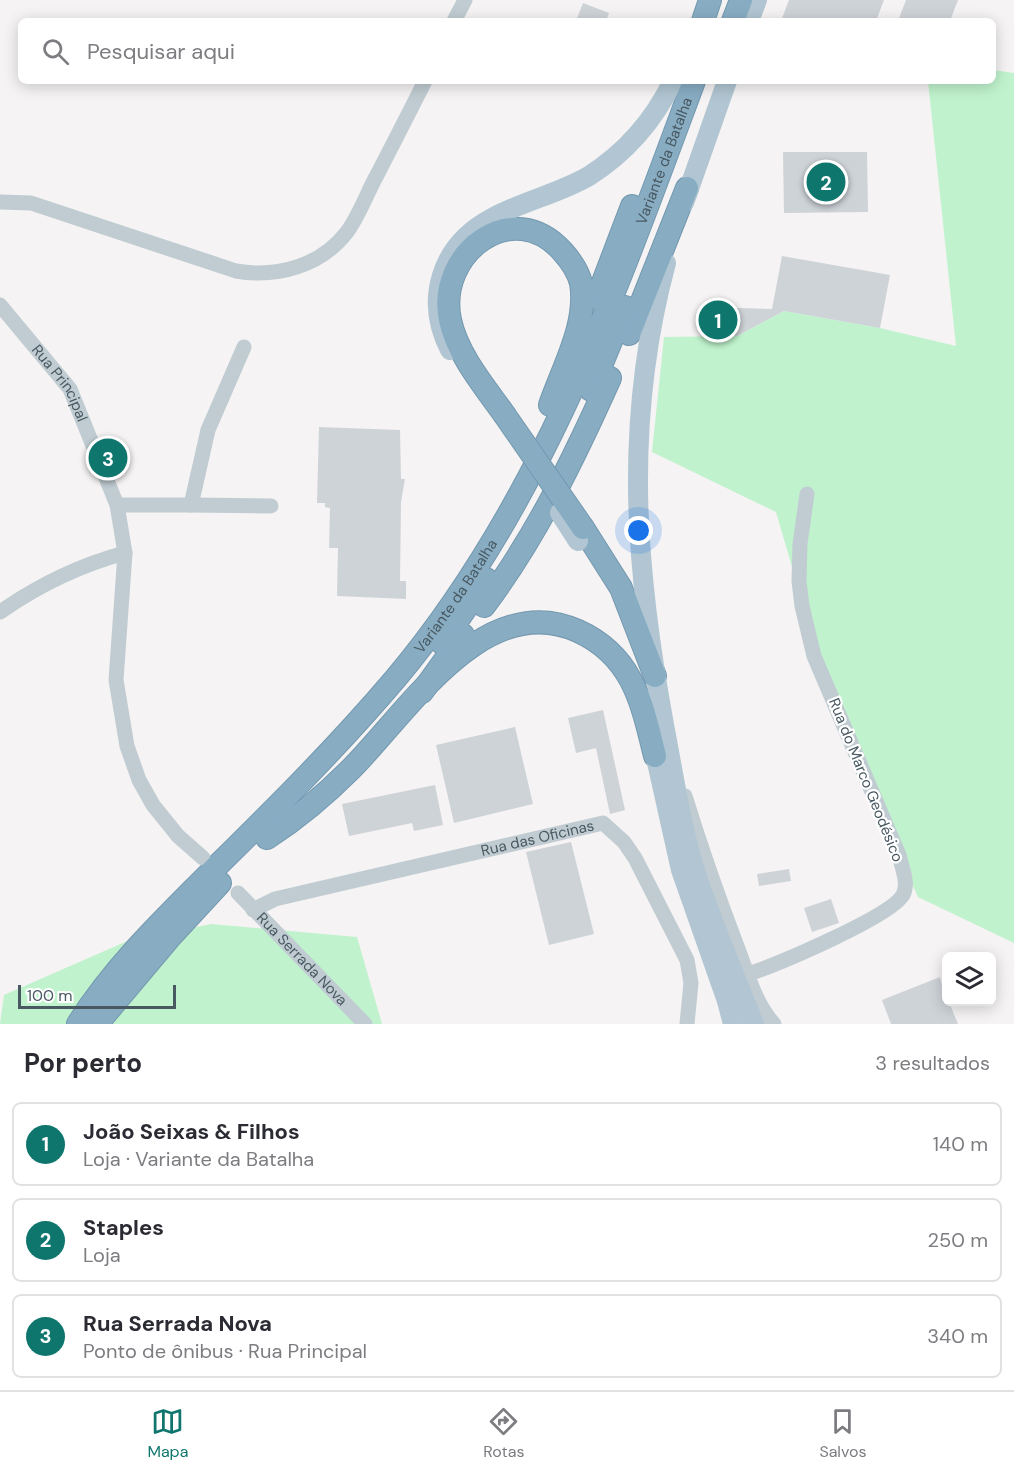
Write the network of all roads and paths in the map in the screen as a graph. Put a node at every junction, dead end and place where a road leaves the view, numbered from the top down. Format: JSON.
{"nodes":[{"id":1,"x":465,"y":0,"type":"edge"},
{"id":2,"x":725,"y":0,"type":"edge"},
{"id":3,"x":741,"y":0,"type":"edge"},
{"id":4,"x":757,"y":0,"type":"edge"},
{"id":5,"x":705,"y":11,"type":"edge"},
{"id":6,"x":456,"y":18,"type":"edge"},
{"id":7,"x":734,"y":18,"type":"edge"},
{"id":8,"x":750,"y":18,"type":"edge"},
{"id":9,"x":423,"y":84,"type":"edge"},
{"id":10,"x":671,"y":84,"type":"edge"},
{"id":11,"x":679,"y":84,"type":"edge"},
{"id":12,"x":693,"y":84,"type":"edge"},
{"id":13,"x":709,"y":84,"type":"edge"},
{"id":14,"x":726,"y":84,"type":"edge"},
{"id":15,"x":687,"y":188,"type":"junction"},
{"id":16,"x":0,"y":202,"type":"edge"},
{"id":17,"x":0,"y":305,"type":"edge"},
{"id":18,"x":244,"y":347,"type":"dead end"},
{"id":19,"x":550,"y":405,"type":"junction"},
{"id":20,"x":501,"y":418,"type":"junction"},
{"id":21,"x":807,"y":494,"type":"dead end"},
{"id":22,"x":117,"y":505,"type":"junction"},
{"id":23,"x":191,"y":506,"type":"junction"},
{"id":24,"x":271,"y":506,"type":"dead end"},
{"id":25,"x":581,"y":534,"type":"junction"},
{"id":26,"x":125,"y":554,"type":"junction"},
{"id":27,"x":0,"y":612,"type":"edge"},
{"id":28,"x":655,"y":676,"type":"junction"},
{"id":29,"x":422,"y":692,"type":"junction"},
{"id":30,"x":663,"y":760,"type":"junction"},
{"id":31,"x":267,"y":838,"type":"junction"},
{"id":32,"x":211,"y":862,"type":"junction"},
{"id":33,"x":238,"y":893,"type":"dead end"},
{"id":34,"x":253,"y":910,"type":"junction"},
{"id":35,"x":748,"y":974,"type":"junction"},
{"id":36,"x":78,"y":1024,"type":"edge"},
{"id":37,"x":97,"y":1024,"type":"edge"},
{"id":38,"x":365,"y":1024,"type":"edge"},
{"id":39,"x":687,"y":1024,"type":"edge"},
{"id":40,"x":733,"y":1024,"type":"edge"},
{"id":41,"x":754,"y":1024,"type":"edge"},
{"id":42,"x":774,"y":1024,"type":"edge"}],
"edges":[{"from":1,"to":6,"type":"street"},
{"from":2,"to":5,"type":"highway"},
{"from":3,"to":7,"type":"highway"},
{"from":4,"to":8,"type":"main road"},
{"from":9,"to":16,"type":"street"},
{"from":10,"to":20,"type":"main road"},
{"from":11,"to":19,"type":"highway"},
{"from":12,"to":32,"type":"highway","name":"Variante da Batalha"},
{"from":13,"to":31,"type":"highway","name":"Variante da Batalha"},
{"from":14,"to":15,"type":"main road"},
{"from":15,"to":28,"type":"main road"},
{"from":15,"to":29,"type":"highway"},
{"from":17,"to":22,"type":"street","name":"Rua Principal"},
{"from":18,"to":23,"type":"street"},
{"from":19,"to":20,"type":"highway"},
{"from":19,"to":32,"type":"highway"},
{"from":20,"to":25,"type":"highway","bridge":true},
{"from":21,"to":35,"type":"street","name":"Rua do Marco Geodésico"},
{"from":22,"to":23,"type":"street"},
{"from":22,"to":26,"type":"street"},
{"from":23,"to":24,"type":"street"},
{"from":25,"to":28,"type":"highway"},
{"from":25,"to":30,"type":"main road"},
{"from":26,"to":27,"type":"street"},
{"from":26,"to":32,"type":"street"},
{"from":28,"to":30,"type":"main road"},
{"from":29,"to":30,"type":"highway"},
{"from":29,"to":31,"type":"highway"},
{"from":30,"to":35,"type":"street"},
{"from":30,"to":40,"type":"main road"},
{"from":30,"to":41,"type":"main road"},
{"from":31,"to":37,"type":"highway","name":"Variante da Batalha"},
{"from":32,"to":36,"type":"highway","name":"Variante da Batalha"},
{"from":33,"to":34,"type":"street","name":"Rua Serrada Nova"},
{"from":34,"to":38,"type":"street","name":"Rua Serrada Nova"},
{"from":34,"to":39,"type":"street","name":"Rua das Oficinas"},
{"from":35,"to":42,"type":"street"}]}
